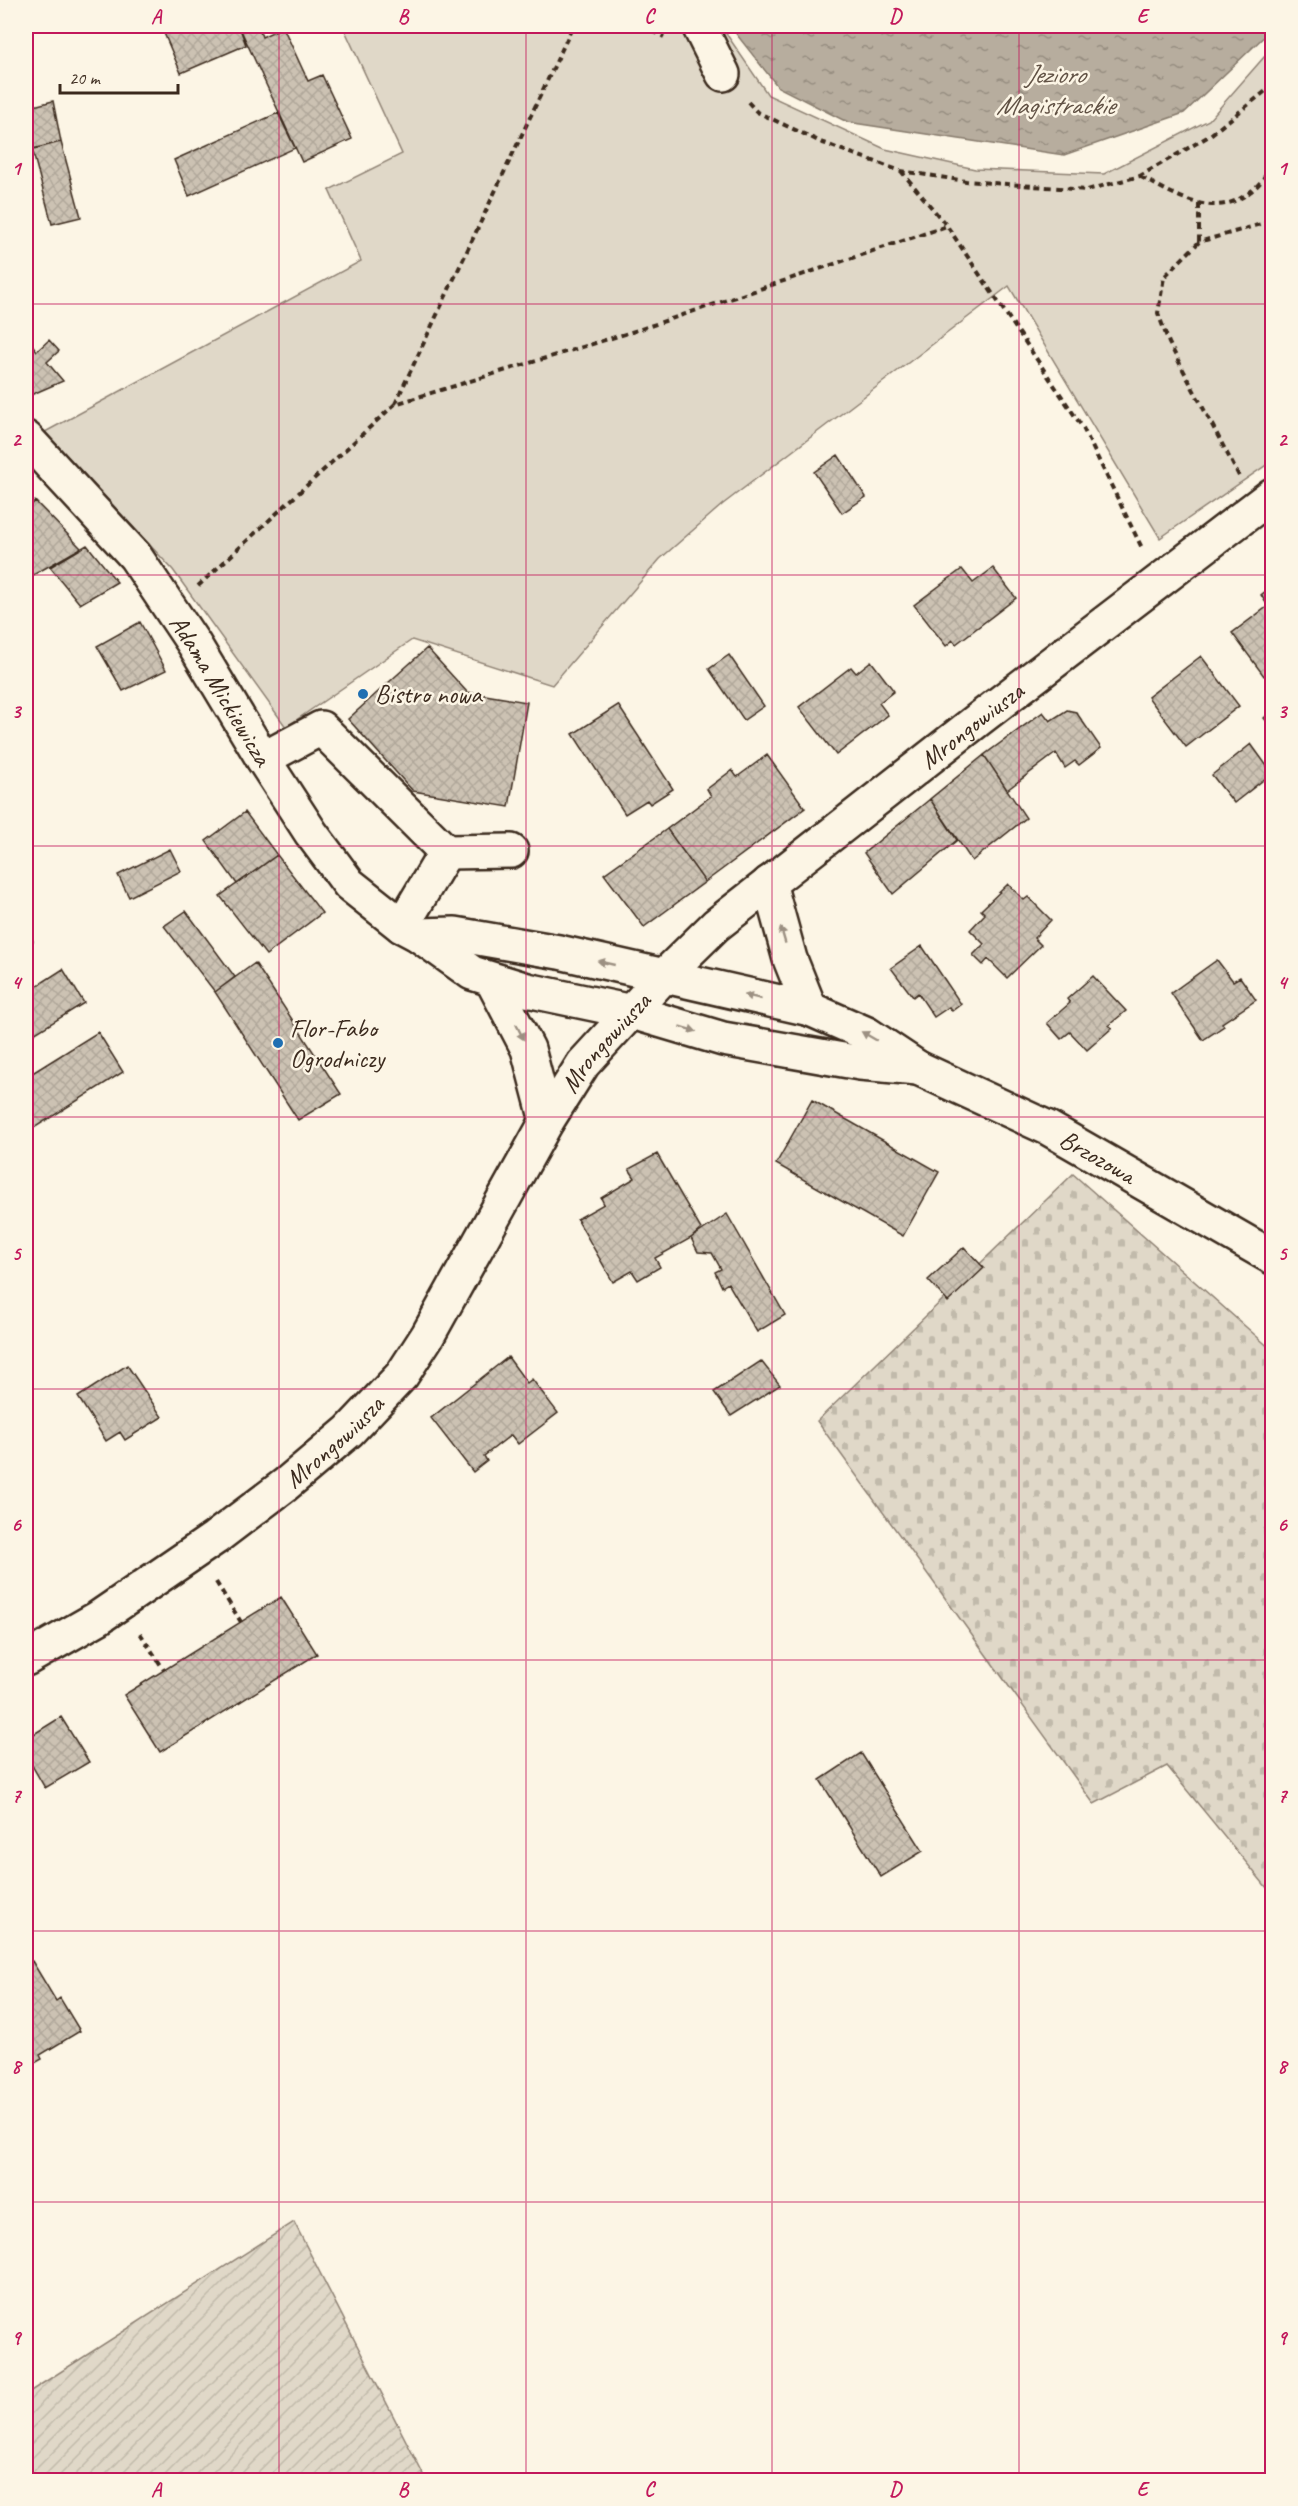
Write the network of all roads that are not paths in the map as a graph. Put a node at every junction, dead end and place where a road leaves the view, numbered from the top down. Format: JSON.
{"nodes":[{"id":1,"x":699,"y":26,"type":"edge"},
{"id":2,"x":723,"y":74,"type":"road end"},
{"id":3,"x":26,"y":438,"type":"edge"},
{"id":4,"x":1258,"y":490,"type":"edge"},
{"id":5,"x":263,"y":759,"type":"junction"},
{"id":6,"x":511,"y":851,"type":"dead end"},
{"id":7,"x":446,"y":852,"type":"junction"},
{"id":8,"x":769,"y":883,"type":"junction"},
{"id":9,"x":410,"y":930,"type":"junction"},
{"id":10,"x":663,"y":977,"type":"junction"},
{"id":11,"x":492,"y":980,"type":"junction"},
{"id":12,"x":810,"y":1009,"type":"junction"},
{"id":13,"x":632,"y":1012,"type":"junction"},
{"id":14,"x":918,"y":1068,"type":"junction"},
{"id":15,"x":547,"y":1121,"type":"junction"},
{"id":16,"x":1272,"y":1257,"type":"edge"},
{"id":17,"x":26,"y":1659,"type":"edge"}],
"edges":[{"from":1,"to":2,"type":"street"},
{"from":3,"to":5,"type":"street","name":"Adama Mickiewicza"},
{"from":4,"to":8,"type":"street","name":"Mrongowiusza"},
{"from":5,"to":7,"type":"street"},
{"from":5,"to":9,"type":"street","name":"Adama Mickiewicza"},
{"from":6,"to":7,"type":"street"},
{"from":7,"to":9,"type":"street"},
{"from":8,"to":10,"type":"street","name":"Mrongowiusza"},
{"from":12,"to":8,"type":"street","one_way":true},
{"from":10,"to":9,"type":"street","one_way":true},
{"from":9,"to":11,"type":"street","name":"Adama Mickiewicza"},
{"from":12,"to":10,"type":"street","name":"Brzozowa","one_way":true},
{"from":10,"to":13,"type":"street","name":"Mrongowiusza"},
{"from":11,"to":13,"type":"street","name":"Adama Mickiewicza"},
{"from":11,"to":15,"type":"street","one_way":true},
{"from":14,"to":12,"type":"street","name":"Brzozowa","one_way":true},
{"from":13,"to":14,"type":"street","name":"Brzozowa","one_way":true},
{"from":13,"to":15,"type":"street","name":"Mrongowiusza"},
{"from":14,"to":16,"type":"street","name":"Brzozowa"},
{"from":15,"to":17,"type":"street","name":"Mrongowiusza"}]}
